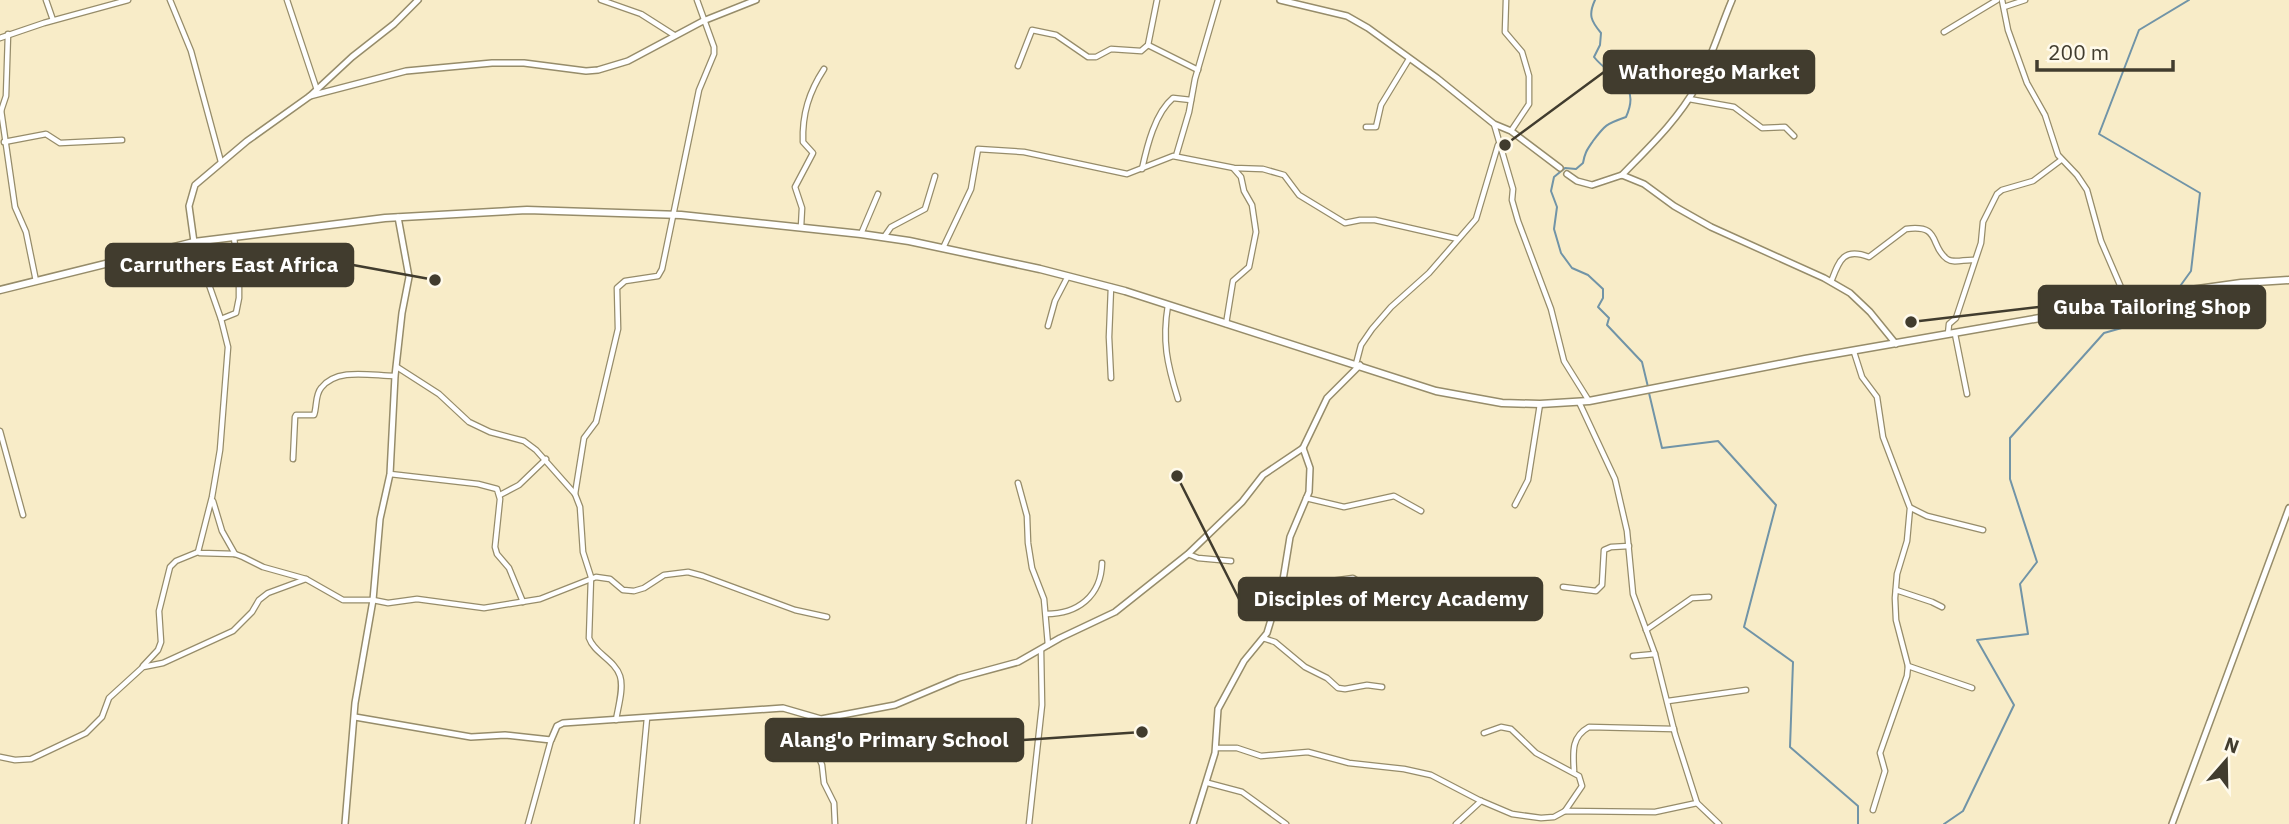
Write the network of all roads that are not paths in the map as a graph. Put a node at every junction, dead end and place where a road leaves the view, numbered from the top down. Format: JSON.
{"nodes":[{"id":1,"x":46,"y":0,"type":"edge"},
{"id":2,"x":128,"y":0,"type":"edge"},
{"id":3,"x":170,"y":0,"type":"edge"},
{"id":4,"x":288,"y":0,"type":"edge"},
{"id":5,"x":418,"y":0,"type":"edge"},
{"id":6,"x":601,"y":0,"type":"edge"},
{"id":7,"x":697,"y":0,"type":"edge"},
{"id":8,"x":756,"y":0,"type":"edge"},
{"id":9,"x":1157,"y":0,"type":"edge"},
{"id":10,"x":1218,"y":0,"type":"edge"},
{"id":11,"x":1280,"y":0,"type":"edge"},
{"id":12,"x":1506,"y":0,"type":"edge"},
{"id":13,"x":1732,"y":0,"type":"edge"},
{"id":14,"x":2000,"y":0,"type":"edge"},
{"id":15,"x":2025,"y":0,"type":"edge"},
{"id":16,"x":2004,"y":7,"type":"junction"},
{"id":17,"x":53,"y":20,"type":"junction"},
{"id":18,"x":703,"y":21,"type":"junction"},
{"id":19,"x":1944,"y":32,"type":"dead end"},
{"id":20,"x":8,"y":34,"type":"junction"},
{"id":21,"x":674,"y":35,"type":"junction"},
{"id":22,"x":0,"y":38,"type":"edge"},
{"id":23,"x":1148,"y":45,"type":"junction"},
{"id":24,"x":1409,"y":58,"type":"junction"},
{"id":25,"x":1018,"y":66,"type":"dead end"},
{"id":26,"x":824,"y":69,"type":"dead end"},
{"id":27,"x":1198,"y":70,"type":"junction"},
{"id":28,"x":317,"y":89,"type":"junction"},
{"id":29,"x":310,"y":96,"type":"junction"},
{"id":30,"x":1689,"y":99,"type":"junction"},
{"id":31,"x":1192,"y":100,"type":"junction"},
{"id":32,"x":1,"y":111,"type":"edge"},
{"id":33,"x":1494,"y":124,"type":"junction"},
{"id":34,"x":1366,"y":127,"type":"dead end"},
{"id":35,"x":1511,"y":131,"type":"junction"},
{"id":36,"x":1794,"y":136,"type":"dead end"},
{"id":37,"x":122,"y":140,"type":"dead end"},
{"id":38,"x":4,"y":142,"type":"junction"},
{"id":39,"x":1499,"y":143,"type":"junction"},
{"id":40,"x":1177,"y":156,"type":"junction"},
{"id":41,"x":2061,"y":160,"type":"junction"},
{"id":42,"x":222,"y":163,"type":"junction"},
{"id":43,"x":1234,"y":168,"type":"junction"},
{"id":44,"x":1560,"y":168,"type":"joint"},
{"id":45,"x":1142,"y":170,"type":"junction"},
{"id":46,"x":1567,"y":174,"type":"joint"},
{"id":47,"x":934,"y":176,"type":"dead end"},
{"id":48,"x":1622,"y":176,"type":"junction"},
{"id":49,"x":878,"y":194,"type":"dead end"},
{"id":50,"x":673,"y":214,"type":"junction"},
{"id":51,"x":398,"y":217,"type":"junction"},
{"id":52,"x":801,"y":227,"type":"junction"},
{"id":53,"x":861,"y":234,"type":"junction"},
{"id":54,"x":234,"y":237,"type":"junction"},
{"id":55,"x":884,"y":237,"type":"junction"},
{"id":56,"x":1458,"y":239,"type":"junction"},
{"id":57,"x":194,"y":242,"type":"junction"},
{"id":58,"x":943,"y":248,"type":"junction"},
{"id":59,"x":1974,"y":260,"type":"junction"},
{"id":60,"x":1068,"y":276,"type":"junction"},
{"id":61,"x":2289,"y":280,"type":"edge"},
{"id":62,"x":36,"y":281,"type":"junction"},
{"id":63,"x":1831,"y":282,"type":"junction"},
{"id":64,"x":1111,"y":287,"type":"junction"},
{"id":65,"x":0,"y":290,"type":"edge"},
{"id":66,"x":2126,"y":299,"type":"junction"},
{"id":67,"x":1168,"y":305,"type":"junction"},
{"id":68,"x":222,"y":319,"type":"junction"},
{"id":69,"x":1226,"y":324,"type":"junction"},
{"id":70,"x":1048,"y":326,"type":"dead end"},
{"id":71,"x":1952,"y":335,"type":"junction"},
{"id":72,"x":1896,"y":344,"type":"junction"},
{"id":73,"x":1854,"y":352,"type":"junction"},
{"id":74,"x":1358,"y":365,"type":"junction"},
{"id":75,"x":397,"y":367,"type":"junction"},
{"id":76,"x":395,"y":376,"type":"junction"},
{"id":77,"x":1111,"y":378,"type":"dead end"},
{"id":78,"x":1967,"y":394,"type":"dead end"},
{"id":79,"x":1178,"y":399,"type":"dead end"},
{"id":80,"x":1584,"y":399,"type":"junction"},
{"id":81,"x":1540,"y":404,"type":"junction"},
{"id":82,"x":0,"y":431,"type":"edge"},
{"id":83,"x":1303,"y":448,"type":"junction"},
{"id":84,"x":293,"y":458,"type":"dead end"},
{"id":85,"x":546,"y":459,"type":"junction"},
{"id":86,"x":390,"y":474,"type":"junction"},
{"id":87,"x":1018,"y":483,"type":"dead end"},
{"id":88,"x":575,"y":494,"type":"junction"},
{"id":89,"x":500,"y":495,"type":"junction"},
{"id":90,"x":212,"y":497,"type":"junction"},
{"id":91,"x":1306,"y":498,"type":"junction"},
{"id":92,"x":1515,"y":505,"type":"dead end"},
{"id":93,"x":1910,"y":508,"type":"junction"},
{"id":94,"x":2289,"y":508,"type":"edge"},
{"id":95,"x":1421,"y":512,"type":"dead end"},
{"id":96,"x":23,"y":515,"type":"dead end"},
{"id":97,"x":1983,"y":530,"type":"dead end"},
{"id":98,"x":1629,"y":546,"type":"junction"},
{"id":99,"x":198,"y":552,"type":"junction"},
{"id":100,"x":235,"y":554,"type":"junction"},
{"id":101,"x":1188,"y":554,"type":"junction"},
{"id":102,"x":1231,"y":561,"type":"dead end"},
{"id":103,"x":1102,"y":563,"type":"dead end"},
{"id":104,"x":592,"y":577,"type":"junction"},
{"id":105,"x":306,"y":579,"type":"junction"},
{"id":106,"x":1448,"y":587,"type":"dead end"},
{"id":107,"x":1563,"y":587,"type":"dead end"},
{"id":108,"x":1281,"y":588,"type":"junction"},
{"id":109,"x":1896,"y":590,"type":"junction"},
{"id":110,"x":1709,"y":597,"type":"dead end"},
{"id":111,"x":373,"y":600,"type":"junction"},
{"id":112,"x":523,"y":602,"type":"junction"},
{"id":113,"x":1942,"y":607,"type":"dead end"},
{"id":114,"x":1046,"y":614,"type":"junction"},
{"id":115,"x":827,"y":617,"type":"dead end"},
{"id":116,"x":1646,"y":630,"type":"junction"},
{"id":117,"x":1262,"y":638,"type":"junction"},
{"id":118,"x":1048,"y":645,"type":"junction"},
{"id":119,"x":1041,"y":650,"type":"junction"},
{"id":120,"x":1655,"y":654,"type":"junction"},
{"id":121,"x":1633,"y":656,"type":"dead end"},
{"id":122,"x":1908,"y":666,"type":"junction"},
{"id":123,"x":143,"y":667,"type":"junction"},
{"id":124,"x":1382,"y":687,"type":"dead end"},
{"id":125,"x":1972,"y":688,"type":"dead end"},
{"id":126,"x":1746,"y":690,"type":"dead end"},
{"id":127,"x":1668,"y":701,"type":"junction"},
{"id":128,"x":812,"y":717,"type":"junction"},
{"id":129,"x":355,"y":718,"type":"junction"},
{"id":130,"x":647,"y":718,"type":"junction"},
{"id":131,"x":616,"y":720,"type":"junction"},
{"id":132,"x":1674,"y":729,"type":"junction"},
{"id":133,"x":1484,"y":733,"type":"dead end"},
{"id":134,"x":551,"y":740,"type":"junction"},
{"id":135,"x":1216,"y":748,"type":"junction"},
{"id":136,"x":0,"y":757,"type":"edge"},
{"id":137,"x":1574,"y":772,"type":"junction"},
{"id":138,"x":1208,"y":783,"type":"junction"},
{"id":139,"x":1481,"y":801,"type":"junction"},
{"id":140,"x":1697,"y":803,"type":"junction"},
{"id":141,"x":1873,"y":810,"type":"dead end"},
{"id":142,"x":1565,"y":811,"type":"junction"},
{"id":143,"x":345,"y":824,"type":"edge"},
{"id":144,"x":528,"y":824,"type":"edge"},
{"id":145,"x":637,"y":824,"type":"edge"},
{"id":146,"x":835,"y":824,"type":"edge"},
{"id":147,"x":1029,"y":824,"type":"edge"},
{"id":148,"x":1194,"y":824,"type":"edge"},
{"id":149,"x":1286,"y":824,"type":"edge"},
{"id":150,"x":1456,"y":824,"type":"edge"},
{"id":151,"x":1719,"y":824,"type":"edge"},
{"id":152,"x":2172,"y":824,"type":"edge"}],
"edges":[{"from":1,"to":17,"type":"street"},
{"from":2,"to":17,"type":"street"},
{"from":3,"to":42,"type":"street"},
{"from":4,"to":28,"type":"street"},
{"from":5,"to":28,"type":"street"},
{"from":6,"to":21,"type":"street"},
{"from":7,"to":18,"type":"street"},
{"from":8,"to":18,"type":"street"},
{"from":9,"to":23,"type":"street"},
{"from":10,"to":27,"type":"street"},
{"from":11,"to":24,"type":"street"},
{"from":12,"to":35,"type":"street"},
{"from":13,"to":30,"type":"street"},
{"from":14,"to":16,"type":"street"},
{"from":14,"to":19,"type":"street"},
{"from":15,"to":16,"type":"street"},
{"from":16,"to":41,"type":"street"},
{"from":17,"to":20,"type":"street"},
{"from":18,"to":21,"type":"street"},
{"from":18,"to":50,"type":"street"},
{"from":20,"to":22,"type":"street"},
{"from":20,"to":32,"type":"street"},
{"from":21,"to":29,"type":"street"},
{"from":23,"to":25,"type":"street"},
{"from":23,"to":27,"type":"street"},
{"from":24,"to":33,"type":"street"},
{"from":24,"to":34,"type":"street"},
{"from":26,"to":52,"type":"street"},
{"from":27,"to":31,"type":"street"},
{"from":28,"to":29,"type":"street"},
{"from":29,"to":42,"type":"street"},
{"from":30,"to":36,"type":"street"},
{"from":30,"to":48,"type":"street"},
{"from":31,"to":40,"type":"street"},
{"from":31,"to":45,"type":"street"},
{"from":32,"to":38,"type":"street"},
{"from":33,"to":35,"type":"street"},
{"from":33,"to":39,"type":"street"},
{"from":35,"to":44,"type":"street"},
{"from":37,"to":38,"type":"street"},
{"from":38,"to":62,"type":"street"},
{"from":39,"to":56,"type":"street"},
{"from":39,"to":80,"type":"street"},
{"from":40,"to":43,"type":"street"},
{"from":40,"to":45,"type":"street"},
{"from":41,"to":59,"type":"street"},
{"from":41,"to":66,"type":"street"},
{"from":42,"to":57,"type":"street"},
{"from":43,"to":56,"type":"street"},
{"from":43,"to":69,"type":"street"},
{"from":44,"to":46,"type":"street"},
{"from":45,"to":58,"type":"street"},
{"from":46,"to":48,"type":"street"},
{"from":47,"to":55,"type":"street"},
{"from":48,"to":63,"type":"street"},
{"from":49,"to":53,"type":"street"},
{"from":50,"to":51,"type":"main road"},
{"from":50,"to":52,"type":"main road"},
{"from":50,"to":88,"type":"street"},
{"from":51,"to":54,"type":"main road"},
{"from":51,"to":75,"type":"street"},
{"from":52,"to":53,"type":"main road"},
{"from":53,"to":55,"type":"main road"},
{"from":54,"to":57,"type":"main road"},
{"from":54,"to":68,"type":"street"},
{"from":55,"to":58,"type":"main road"},
{"from":56,"to":74,"type":"street"},
{"from":57,"to":62,"type":"main road"},
{"from":57,"to":68,"type":"street"},
{"from":58,"to":60,"type":"main road"},
{"from":59,"to":63,"type":"street"},
{"from":59,"to":71,"type":"street"},
{"from":60,"to":64,"type":"main road"},
{"from":60,"to":70,"type":"street"},
{"from":61,"to":66,"type":"main road"},
{"from":62,"to":65,"type":"main road"},
{"from":63,"to":72,"type":"street"},
{"from":64,"to":67,"type":"main road"},
{"from":64,"to":77,"type":"street"},
{"from":66,"to":71,"type":"main road"},
{"from":67,"to":69,"type":"main road"},
{"from":67,"to":79,"type":"street"},
{"from":68,"to":90,"type":"street"},
{"from":69,"to":74,"type":"main road"},
{"from":71,"to":72,"type":"main road"},
{"from":71,"to":78,"type":"street"},
{"from":72,"to":73,"type":"main road"},
{"from":73,"to":80,"type":"main road"},
{"from":73,"to":93,"type":"street"},
{"from":74,"to":81,"type":"main road"},
{"from":74,"to":83,"type":"street"},
{"from":75,"to":76,"type":"street"},
{"from":75,"to":85,"type":"street"},
{"from":76,"to":84,"type":"street"},
{"from":76,"to":86,"type":"street"},
{"from":80,"to":81,"type":"main road"},
{"from":80,"to":98,"type":"street"},
{"from":81,"to":92,"type":"street"},
{"from":82,"to":96,"type":"street"},
{"from":83,"to":91,"type":"street"},
{"from":83,"to":101,"type":"street"},
{"from":85,"to":88,"type":"street"},
{"from":85,"to":89,"type":"street"},
{"from":86,"to":89,"type":"street"},
{"from":86,"to":111,"type":"street"},
{"from":87,"to":114,"type":"street"},
{"from":88,"to":104,"type":"street"},
{"from":89,"to":112,"type":"street"},
{"from":90,"to":99,"type":"street"},
{"from":90,"to":100,"type":"street"},
{"from":91,"to":95,"type":"street"},
{"from":91,"to":108,"type":"street"},
{"from":93,"to":97,"type":"street"},
{"from":93,"to":109,"type":"street"},
{"from":94,"to":152,"type":"street"},
{"from":98,"to":107,"type":"street"},
{"from":98,"to":116,"type":"street"},
{"from":99,"to":100,"type":"street"},
{"from":99,"to":123,"type":"street"},
{"from":100,"to":105,"type":"street"},
{"from":101,"to":102,"type":"street"},
{"from":101,"to":118,"type":"street"},
{"from":103,"to":114,"type":"street"},
{"from":104,"to":112,"type":"street"},
{"from":104,"to":115,"type":"street"},
{"from":104,"to":131,"type":"street"},
{"from":105,"to":111,"type":"street"},
{"from":105,"to":123,"type":"street"},
{"from":106,"to":108,"type":"street"},
{"from":108,"to":117,"type":"street"},
{"from":109,"to":113,"type":"street"},
{"from":109,"to":122,"type":"street"},
{"from":110,"to":116,"type":"street"},
{"from":111,"to":112,"type":"street"},
{"from":111,"to":129,"type":"street"},
{"from":114,"to":118,"type":"street"},
{"from":116,"to":120,"type":"street"},
{"from":117,"to":124,"type":"street"},
{"from":117,"to":135,"type":"street"},
{"from":118,"to":119,"type":"street"},
{"from":119,"to":128,"type":"street"},
{"from":119,"to":147,"type":"street"},
{"from":120,"to":121,"type":"street"},
{"from":120,"to":127,"type":"street"},
{"from":122,"to":125,"type":"street"},
{"from":122,"to":141,"type":"street"},
{"from":123,"to":136,"type":"street"},
{"from":126,"to":127,"type":"street"},
{"from":127,"to":132,"type":"street"},
{"from":128,"to":130,"type":"street"},
{"from":128,"to":146,"type":"street"},
{"from":129,"to":134,"type":"street"},
{"from":129,"to":143,"type":"street"},
{"from":130,"to":131,"type":"street"},
{"from":130,"to":145,"type":"street"},
{"from":131,"to":134,"type":"street"},
{"from":132,"to":137,"type":"street"},
{"from":132,"to":140,"type":"street"},
{"from":133,"to":137,"type":"street"},
{"from":134,"to":144,"type":"street"},
{"from":135,"to":138,"type":"street"},
{"from":135,"to":139,"type":"street"},
{"from":137,"to":142,"type":"street"},
{"from":138,"to":148,"type":"street"},
{"from":138,"to":149,"type":"street"},
{"from":139,"to":142,"type":"street"},
{"from":139,"to":150,"type":"street"},
{"from":140,"to":142,"type":"street"},
{"from":140,"to":151,"type":"street"}]}
